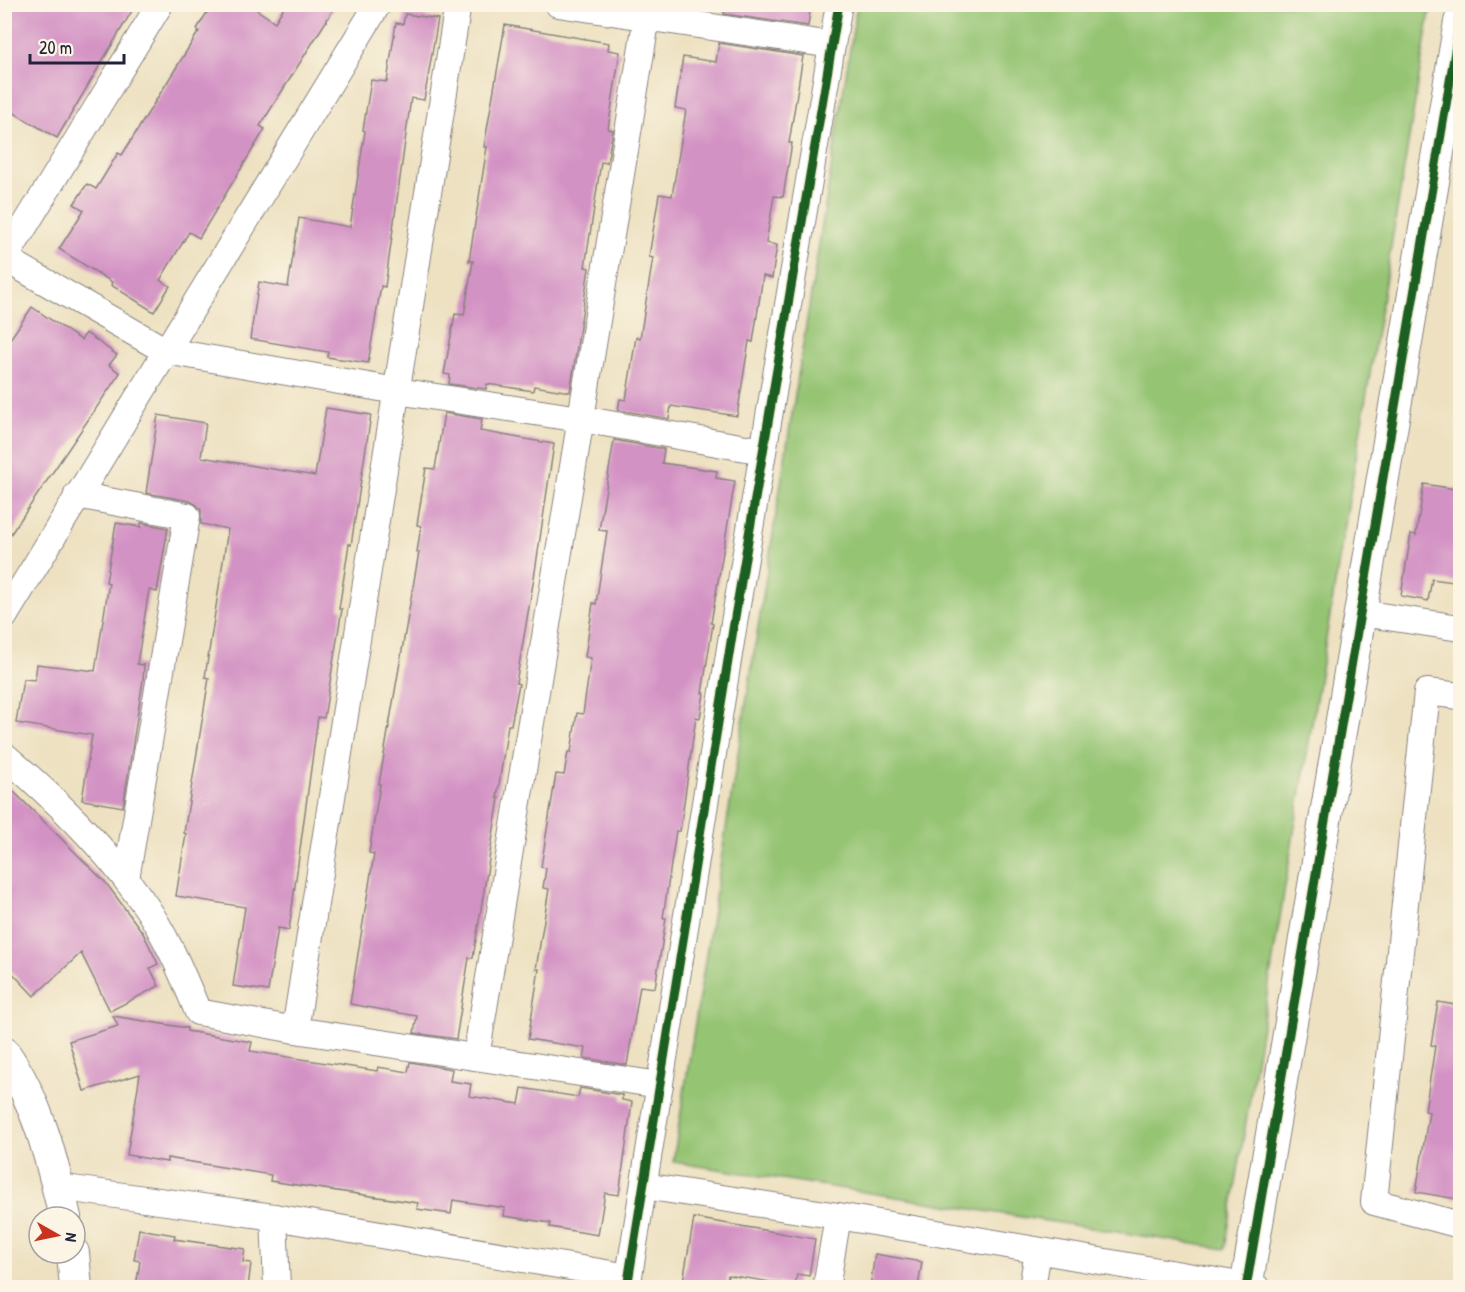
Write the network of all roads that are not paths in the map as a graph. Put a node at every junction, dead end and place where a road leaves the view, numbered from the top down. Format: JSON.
{"nodes":[{"id":1,"x":160,"y":4,"type":"edge"},
{"id":2,"x":378,"y":4,"type":"edge"},
{"id":3,"x":458,"y":4,"type":"edge"},
{"id":4,"x":558,"y":4,"type":"edge"},
{"id":5,"x":838,"y":4,"type":"edge"},
{"id":6,"x":647,"y":11,"type":"edge"},
{"id":7,"x":1461,"y":22,"type":"edge"},
{"id":8,"x":832,"y":45,"type":"junction"},
{"id":9,"x":5,"y":259,"type":"edge"},
{"id":10,"x":166,"y":351,"type":"junction"},
{"id":11,"x":397,"y":392,"type":"junction"},
{"id":12,"x":580,"y":419,"type":"junction"},
{"id":13,"x":763,"y":451,"type":"junction"},
{"id":14,"x":77,"y":495,"type":"junction"},
{"id":15,"x":1360,"y":613,"type":"junction"},
{"id":16,"x":4,"y":617,"type":"edge"},
{"id":17,"x":1461,"y":628,"type":"edge"},
{"id":18,"x":1461,"y":696,"type":"edge"},
{"id":19,"x":4,"y":755,"type":"edge"},
{"id":20,"x":126,"y":879,"type":"junction"},
{"id":21,"x":295,"y":1030,"type":"junction"},
{"id":22,"x":4,"y":1053,"type":"edge"},
{"id":23,"x":476,"y":1057,"type":"junction"},
{"id":24,"x":660,"y":1085,"type":"junction"},
{"id":25,"x":644,"y":1186,"type":"junction"},
{"id":26,"x":62,"y":1202,"type":"edge"},
{"id":27,"x":838,"y":1216,"type":"junction"},
{"id":28,"x":274,"y":1217,"type":"junction"},
{"id":29,"x":1461,"y":1225,"type":"edge"},
{"id":30,"x":1038,"y":1251,"type":"junction"},
{"id":31,"x":74,"y":1265,"type":"edge"},
{"id":32,"x":628,"y":1282,"type":"edge"},
{"id":33,"x":76,"y":1287,"type":"edge"},
{"id":34,"x":277,"y":1287,"type":"edge"},
{"id":35,"x":826,"y":1287,"type":"edge"},
{"id":36,"x":1032,"y":1287,"type":"edge"},
{"id":37,"x":1250,"y":1287,"type":"edge"}],
"edges":[{"from":1,"to":9,"type":"street"},
{"from":2,"to":10,"type":"street"},
{"from":3,"to":11,"type":"street"},
{"from":4,"to":6,"type":"street"},
{"from":5,"to":8,"type":"street"},
{"from":6,"to":8,"type":"street"},
{"from":6,"to":12,"type":"street"},
{"from":7,"to":15,"type":"street"},
{"from":8,"to":13,"type":"street"},
{"from":9,"to":10,"type":"street"},
{"from":10,"to":11,"type":"street"},
{"from":10,"to":14,"type":"street"},
{"from":11,"to":12,"type":"street"},
{"from":11,"to":21,"type":"street"},
{"from":12,"to":13,"type":"street"},
{"from":12,"to":23,"type":"street"},
{"from":13,"to":24,"type":"street"},
{"from":14,"to":16,"type":"street"},
{"from":14,"to":20,"type":"street"},
{"from":15,"to":17,"type":"street"},
{"from":15,"to":37,"type":"street"},
{"from":18,"to":29,"type":"street"},
{"from":19,"to":20,"type":"street"},
{"from":20,"to":21,"type":"street"},
{"from":21,"to":23,"type":"street"},
{"from":22,"to":26,"type":"street"},
{"from":23,"to":24,"type":"street"},
{"from":24,"to":25,"type":"street"},
{"from":25,"to":27,"type":"street"},
{"from":25,"to":32,"type":"street"},
{"from":26,"to":28,"type":"street"},
{"from":27,"to":30,"type":"street"},
{"from":27,"to":35,"type":"street"},
{"from":28,"to":32,"type":"street"},
{"from":28,"to":34,"type":"street"},
{"from":30,"to":36,"type":"street"},
{"from":30,"to":37,"type":"street"},
{"from":31,"to":33,"type":"street"}]}
